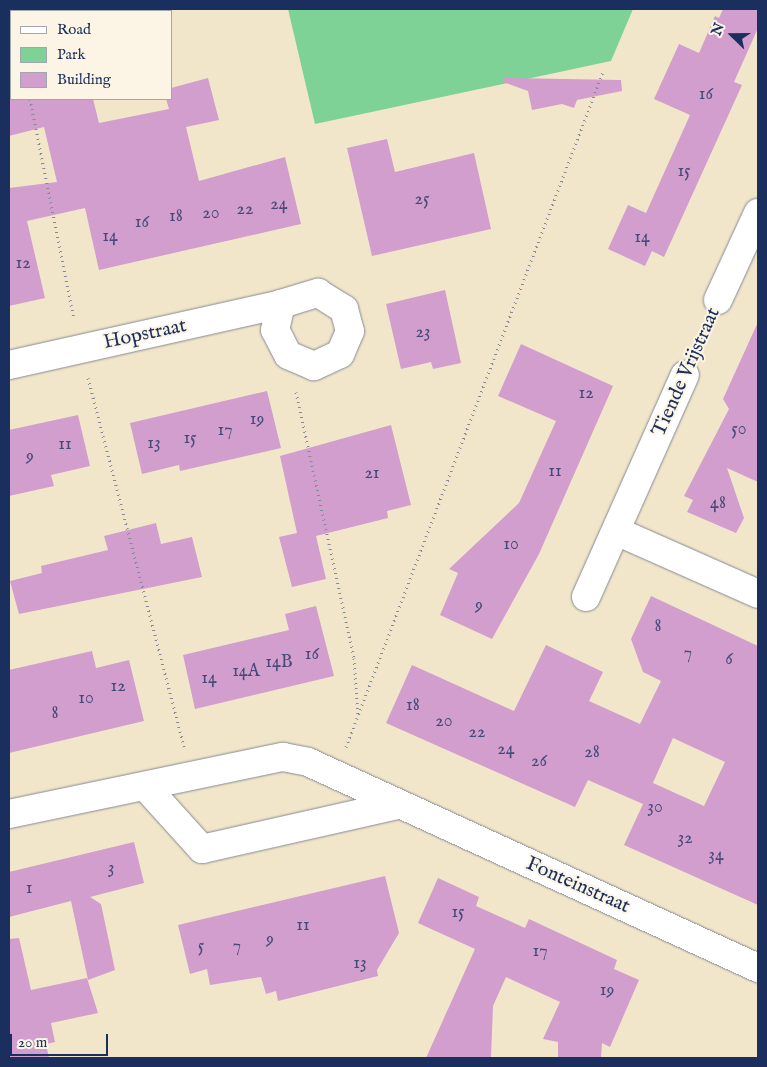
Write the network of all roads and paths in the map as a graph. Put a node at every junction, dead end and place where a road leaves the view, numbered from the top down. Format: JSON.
{"nodes":[{"id":1,"x":603,"y":72,"type":"dead end"},
{"id":2,"x":30,"y":100,"type":"edge"},
{"id":3,"x":758,"y":213,"type":"edge"},
{"id":4,"x":718,"y":300,"type":"joint"},
{"id":5,"x":281,"y":304,"type":"junction"},
{"id":6,"x":80,"y":348,"type":"junction"},
{"id":7,"x":288,"y":355,"type":"junction"},
{"id":8,"x":9,"y":365,"type":"edge"},
{"id":9,"x":685,"y":375,"type":"joint"},
{"id":10,"x":616,"y":531,"type":"junction"},
{"id":11,"x":758,"y":594,"type":"edge"},
{"id":12,"x":586,"y":598,"type":"dead end"},
{"id":13,"x":358,"y":718,"type":"junction"},
{"id":14,"x":334,"y":774,"type":"junction"},
{"id":15,"x":192,"y":777,"type":"junction"},
{"id":16,"x":145,"y":786,"type":"junction"},
{"id":17,"x":397,"y":805,"type":"junction"},
{"id":18,"x":9,"y":814,"type":"edge"},
{"id":19,"x":758,"y":968,"type":"edge"}],
"edges":[{"from":1,"to":13,"type":"path"},
{"from":2,"to":6,"type":"path"},
{"from":3,"to":4,"type":"street","name":"Tiende Vrijstraat"},
{"from":4,"to":9,"type":"path","name":"Tiende Vrijstraat"},
{"from":5,"to":6,"type":"street","name":"Hopstraat"},
{"from":5,"to":7,"type":"street"},
{"from":5,"to":7,"type":"street"},
{"from":6,"to":8,"type":"street","name":"Hopstraat"},
{"from":6,"to":15,"type":"path"},
{"from":7,"to":13,"type":"path"},
{"from":9,"to":10,"type":"street","name":"Tiende Vrijstraat"},
{"from":10,"to":11,"type":"street"},
{"from":10,"to":12,"type":"street","name":"Tiende Vrijstraat"},
{"from":13,"to":14,"type":"path"},
{"from":14,"to":15,"type":"street","name":"Fonteinstraat"},
{"from":14,"to":17,"type":"street","name":"Fonteinstraat"},
{"from":15,"to":16,"type":"street","name":"Fonteinstraat"},
{"from":16,"to":17,"type":"street"},
{"from":16,"to":18,"type":"street","name":"Fonteinstraat"},
{"from":17,"to":19,"type":"street","name":"Fonteinstraat"}]}
